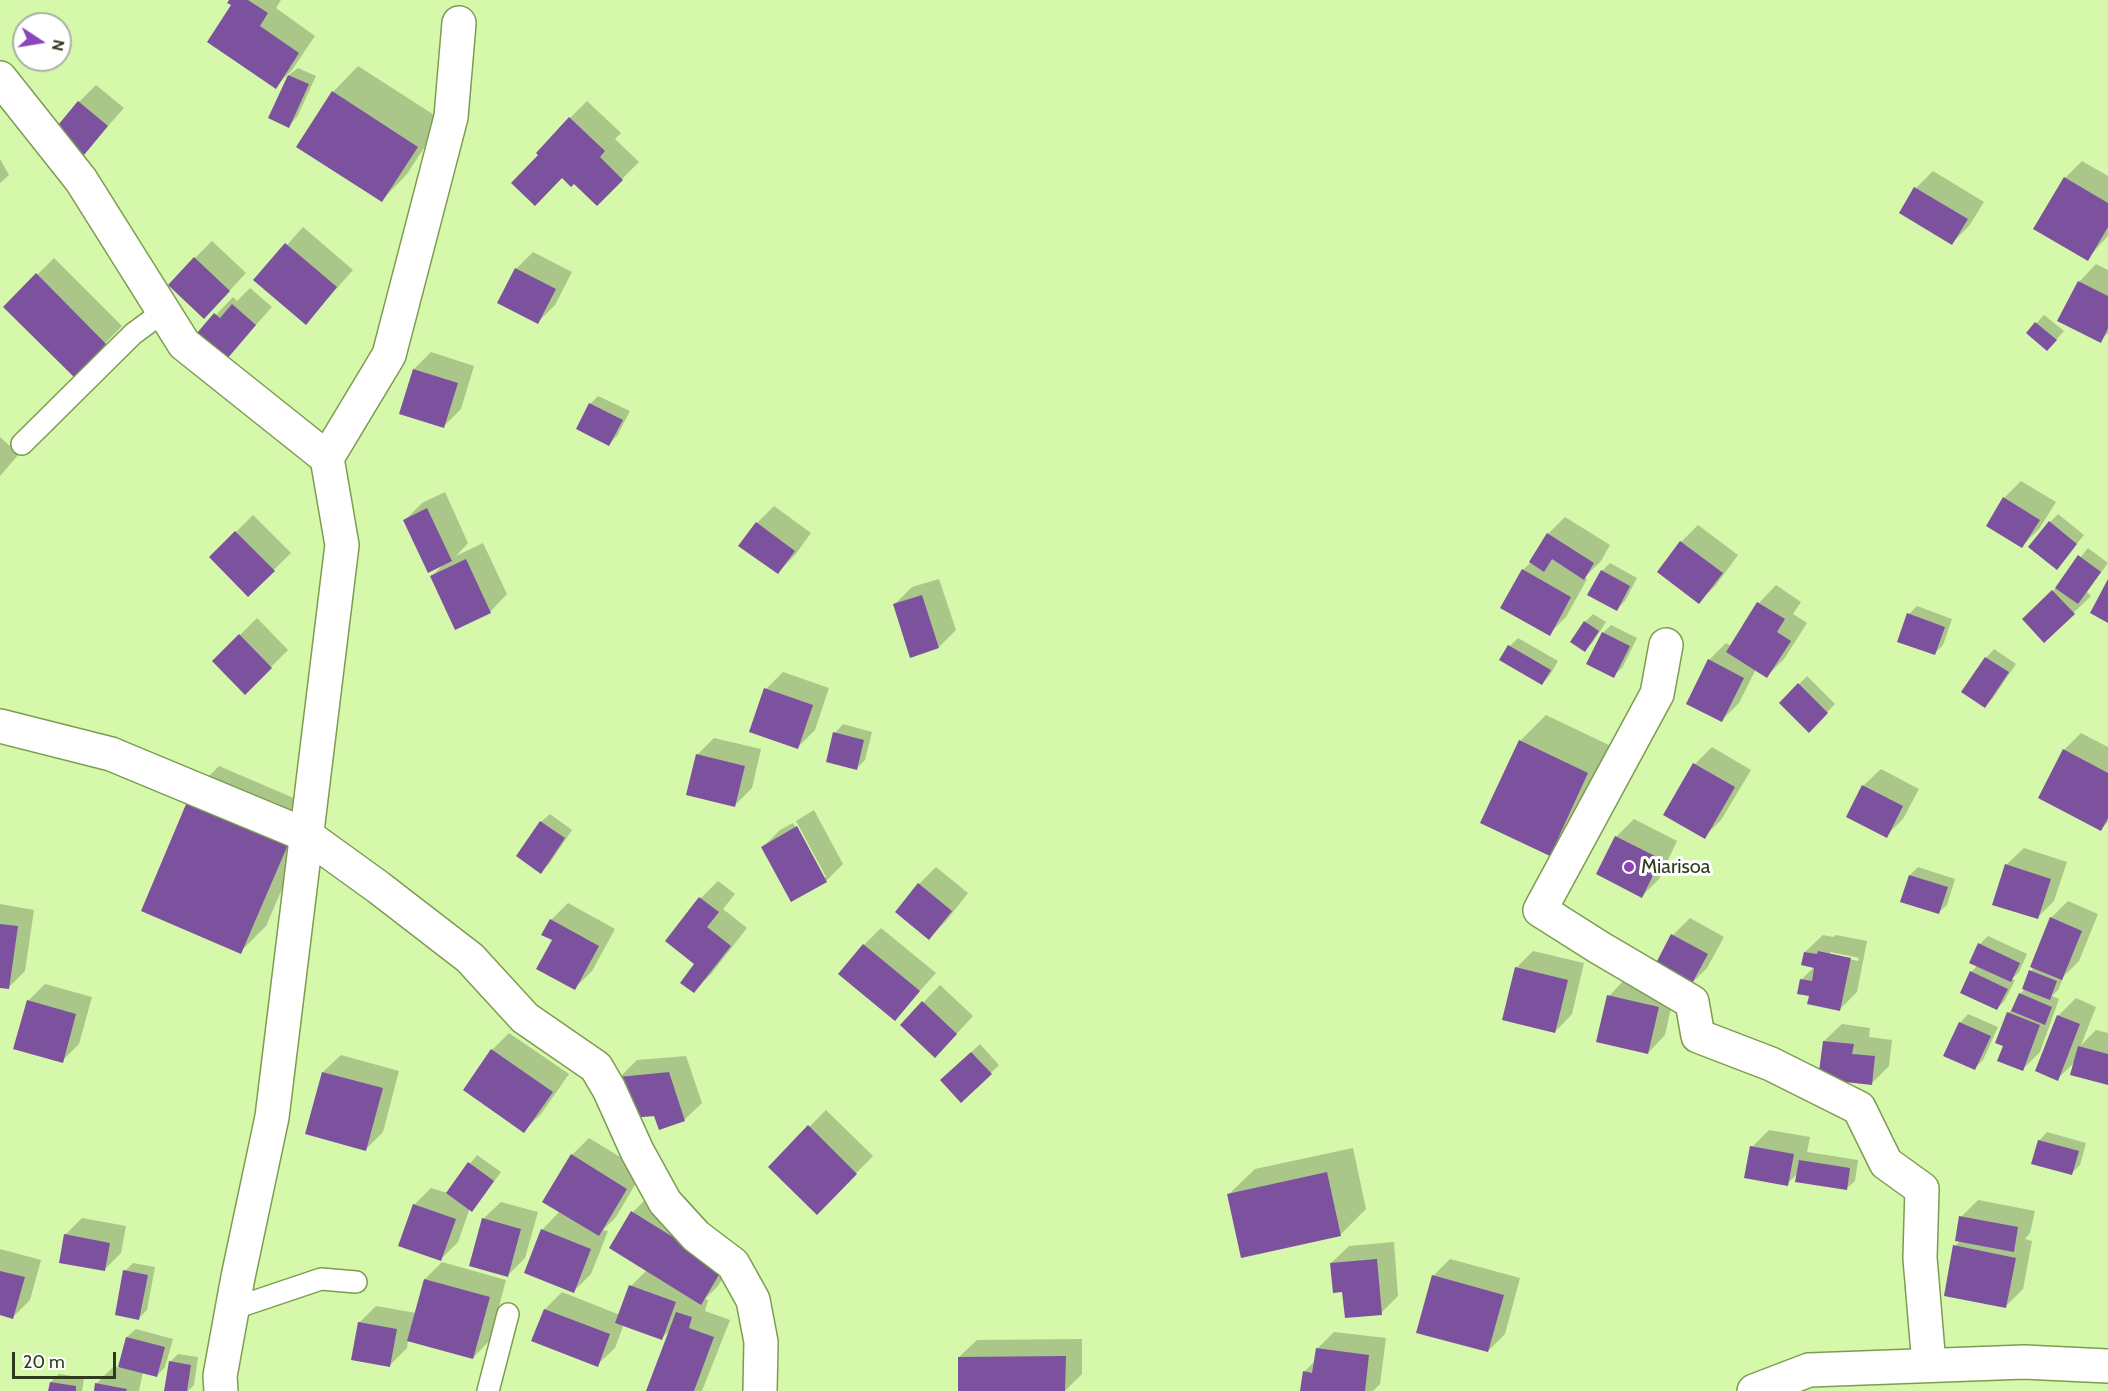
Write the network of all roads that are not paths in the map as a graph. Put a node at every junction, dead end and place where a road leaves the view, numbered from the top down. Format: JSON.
{"nodes":[{"id":1,"x":459,"y":23,"type":"dead end"},
{"id":2,"x":0,"y":78,"type":"edge"},
{"id":3,"x":164,"y":311,"type":"junction"},
{"id":4,"x":22,"y":444,"type":"dead end"},
{"id":5,"x":327,"y":458,"type":"junction"},
{"id":6,"x":1666,"y":645,"type":"dead end"},
{"id":7,"x":0,"y":726,"type":"edge"},
{"id":8,"x":306,"y":835,"type":"junction"},
{"id":9,"x":356,"y":1282,"type":"dead end"},
{"id":10,"x":232,"y":1308,"type":"junction"},
{"id":11,"x":508,"y":1314,"type":"dead end"},
{"id":12,"x":1929,"y":1365,"type":"junction"},
{"id":13,"x":2108,"y":1366,"type":"edge"},
{"id":14,"x":221,"y":1391,"type":"edge"},
{"id":15,"x":488,"y":1391,"type":"edge"},
{"id":16,"x":760,"y":1391,"type":"edge"},
{"id":17,"x":1754,"y":1391,"type":"edge"}],
"edges":[{"from":1,"to":5,"type":"street"},
{"from":2,"to":3,"type":"street"},
{"from":3,"to":4,"type":"lane"},
{"from":3,"to":5,"type":"street"},
{"from":5,"to":8,"type":"street"},
{"from":6,"to":12,"type":"street"},
{"from":7,"to":8,"type":"street"},
{"from":8,"to":10,"type":"street"},
{"from":8,"to":16,"type":"street"},
{"from":9,"to":10,"type":"lane"},
{"from":10,"to":14,"type":"street"},
{"from":11,"to":15,"type":"lane"},
{"from":12,"to":13,"type":"street"},
{"from":12,"to":17,"type":"street"}]}
